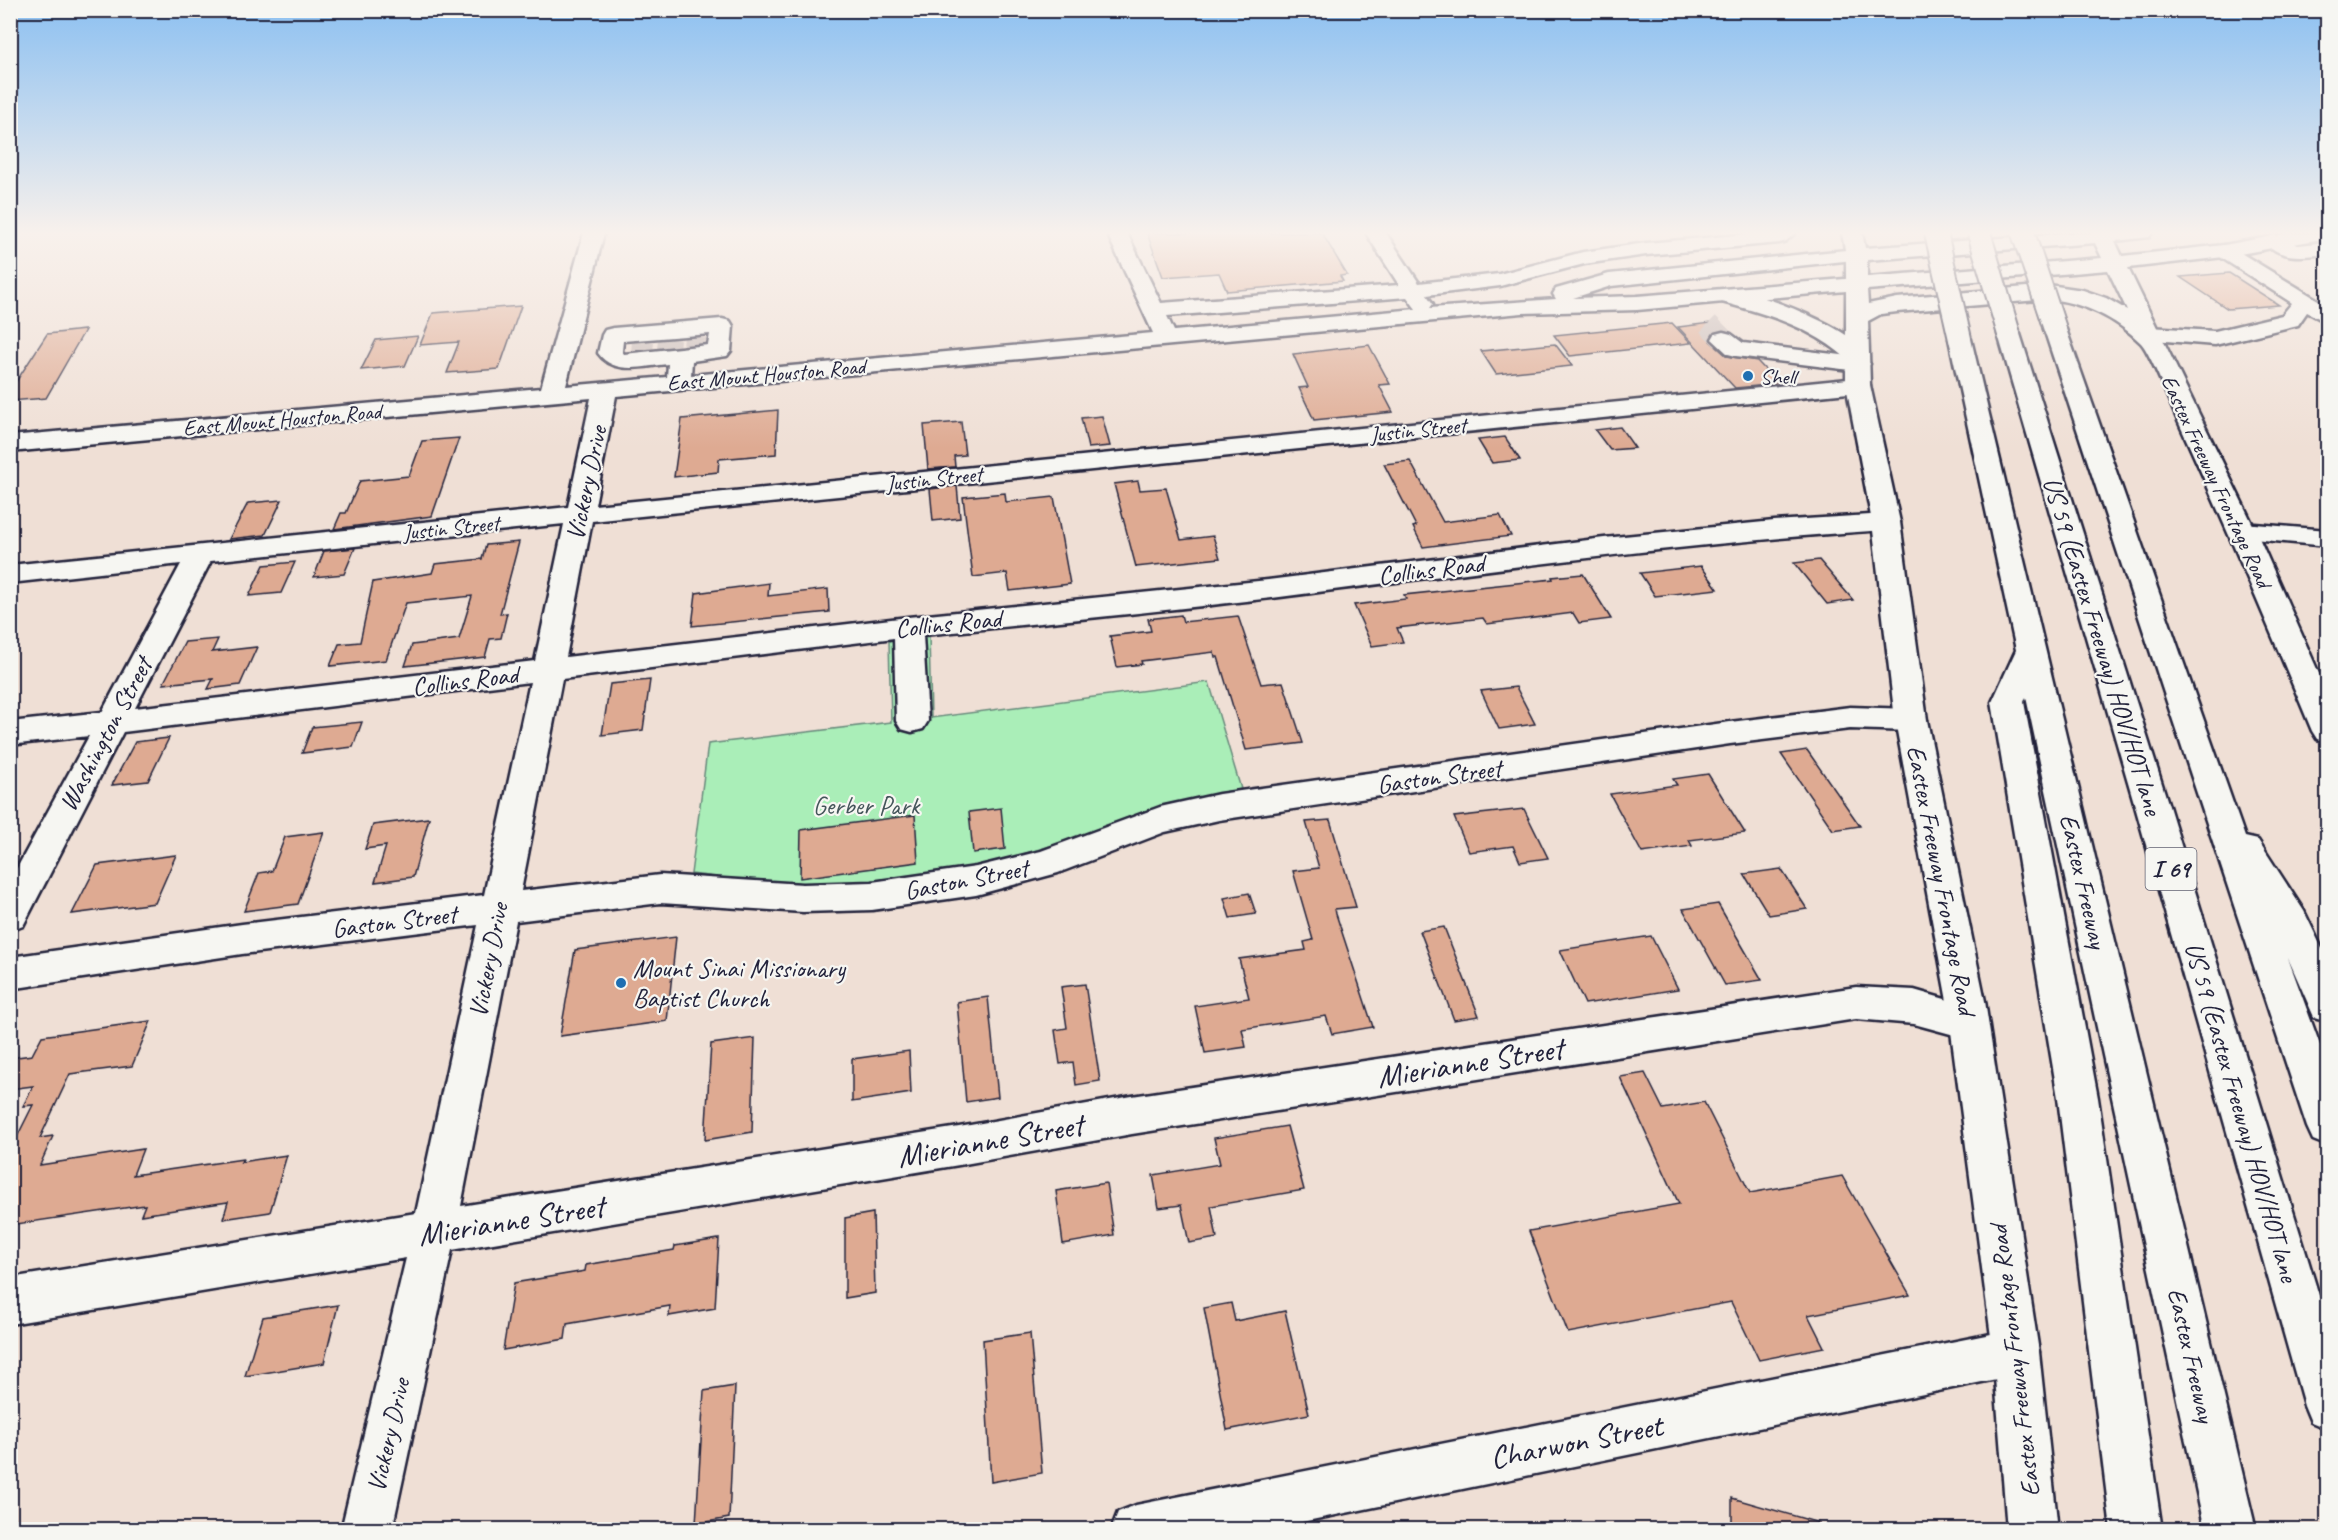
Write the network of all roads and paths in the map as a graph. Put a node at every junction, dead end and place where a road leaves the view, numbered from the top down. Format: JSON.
{"nodes":[{"id":1,"x":575,"y":305,"type":"edge"},
{"id":2,"x":1152,"y":305,"type":"edge"},
{"id":3,"x":1220,"y":305,"type":"edge"},
{"id":4,"x":1423,"y":305,"type":"edge"},
{"id":5,"x":1526,"y":305,"type":"edge"},
{"id":6,"x":1555,"y":305,"type":"edge"},
{"id":7,"x":1674,"y":305,"type":"edge"},
{"id":8,"x":1760,"y":305,"type":"edge"},
{"id":9,"x":1857,"y":305,"type":"edge"},
{"id":10,"x":1873,"y":305,"type":"edge"},
{"id":11,"x":1899,"y":305,"type":"edge"},
{"id":12,"x":1952,"y":305,"type":"edge"},
{"id":13,"x":2000,"y":305,"type":"edge"},
{"id":14,"x":2047,"y":305,"type":"edge"},
{"id":15,"x":2101,"y":305,"type":"edge"},
{"id":16,"x":2135,"y":305,"type":"edge"},
{"id":17,"x":2301,"y":305,"type":"edge"},
{"id":18,"x":2310,"y":305,"type":"edge"},
{"id":19,"x":1522,"y":306,"type":"junction"},
{"id":20,"x":1154,"y":310,"type":"junction"},
{"id":21,"x":1429,"y":314,"type":"junction"},
{"id":22,"x":2328,"y":316,"type":"edge"},
{"id":23,"x":1700,"y":318,"type":"tunnel mouth"},
{"id":24,"x":1167,"y":338,"type":"junction"},
{"id":25,"x":2150,"y":338,"type":"junction"},
{"id":26,"x":566,"y":339,"type":"junction"},
{"id":27,"x":1722,"y":339,"type":"tunnel mouth"},
{"id":28,"x":1858,"y":368,"type":"junction"},
{"id":29,"x":678,"y":382,"type":"junction"},
{"id":30,"x":605,"y":388,"type":"junction"},
{"id":31,"x":552,"y":393,"type":"junction"},
{"id":32,"x":10,"y":444,"type":"edge"},
{"id":33,"x":579,"y":515,"type":"junction"},
{"id":34,"x":1886,"y":522,"type":"junction"},
{"id":35,"x":2242,"y":531,"type":"junction"},
{"id":36,"x":2328,"y":538,"type":"edge"},
{"id":37,"x":201,"y":553,"type":"junction"},
{"id":38,"x":10,"y":574,"type":"edge"},
{"id":39,"x":908,"y":627,"type":"junction"},
{"id":40,"x":2031,"y":650,"type":"junction"},
{"id":41,"x":548,"y":670,"type":"junction"},
{"id":42,"x":1911,"y":720,"type":"junction"},
{"id":43,"x":912,"y":721,"type":"dead end"},
{"id":44,"x":112,"y":722,"type":"junction"},
{"id":45,"x":2328,"y":731,"type":"edge"},
{"id":46,"x":10,"y":734,"type":"edge"},
{"id":47,"x":2218,"y":806,"type":"junction"},
{"id":48,"x":498,"y":908,"type":"junction"},
{"id":49,"x":10,"y":916,"type":"edge"},
{"id":50,"x":10,"y":973,"type":"edge"},
{"id":51,"x":2328,"y":1005,"type":"edge"},
{"id":52,"x":1970,"y":1022,"type":"junction"},
{"id":53,"x":2328,"y":1127,"type":"edge"},
{"id":54,"x":434,"y":1233,"type":"junction"},
{"id":55,"x":10,"y":1301,"type":"edge"},
{"id":56,"x":2016,"y":1352,"type":"junction"},
{"id":57,"x":2328,"y":1405,"type":"edge"},
{"id":58,"x":366,"y":1530,"type":"edge"},
{"id":59,"x":1136,"y":1530,"type":"edge"},
{"id":60,"x":2033,"y":1530,"type":"edge"},
{"id":61,"x":2137,"y":1530,"type":"edge"},
{"id":62,"x":2231,"y":1530,"type":"edge"}],
"edges":[{"from":1,"to":26,"type":"main road"},
{"from":2,"to":20,"type":"main road"},
{"from":3,"to":20,"type":"main road"},
{"from":4,"to":21,"type":"main road"},
{"from":5,"to":19,"type":"main road","name":"East Mount Houston Road"},
{"from":6,"to":19,"type":"main road","name":"East Mount Houston Road"},
{"from":7,"to":23,"type":"main road"},
{"from":8,"to":28,"type":"main road"},
{"from":9,"to":28,"type":"main road","name":"Eastex Freeway Frontage Road"},
{"from":10,"to":11,"type":"main road"},
{"from":12,"to":40,"type":"main road","name":"Eastex Freeway","bridge":true},
{"from":13,"to":57,"type":"main road","name":"US 59 (Eastex Freeway) HOV/HOT lane","number":"I 69","bridge":true},
{"from":14,"to":47,"type":"main road","number":"I 69","bridge":true},
{"from":15,"to":25,"type":"main road"},
{"from":16,"to":25,"type":"main road","name":"Eastex Freeway Frontage Road"},
{"from":17,"to":25,"type":"main road"},
{"from":18,"to":22,"type":"main road"},
{"from":19,"to":21,"type":"main road","name":"East Mount Houston Road"},
{"from":20,"to":24,"type":"main road"},
{"from":21,"to":24,"type":"main road","name":"East Mount Houston Road"},
{"from":24,"to":29,"type":"main road","name":"East Mount Houston Road"},
{"from":25,"to":35,"type":"main road","name":"Eastex Freeway Frontage Road"},
{"from":26,"to":29,"type":"main road"},
{"from":26,"to":31,"type":"main road"},
{"from":27,"to":28,"type":"main road"},
{"from":28,"to":33,"type":"main road","name":"Justin Street"},
{"from":28,"to":34,"type":"main road","name":"Eastex Freeway Frontage Road"},
{"from":29,"to":30,"type":"main road","name":"East Mount Houston Road"},
{"from":30,"to":31,"type":"main road","name":"East Mount Houston Road"},
{"from":30,"to":33,"type":"main road","name":"Vickery Drive"},
{"from":31,"to":32,"type":"main road","name":"East Mount Houston Road"},
{"from":33,"to":37,"type":"main road","name":"Justin Street"},
{"from":33,"to":41,"type":"main road","name":"Vickery Drive"},
{"from":34,"to":39,"type":"main road","name":"Collins Road"},
{"from":34,"to":42,"type":"main road","name":"Eastex Freeway Frontage Road"},
{"from":35,"to":36,"type":"main road"},
{"from":35,"to":45,"type":"main road","name":"Eastex Freeway Frontage Road"},
{"from":37,"to":38,"type":"main road","name":"Justin Street"},
{"from":37,"to":44,"type":"main road","name":"Washington Street"},
{"from":39,"to":41,"type":"main road","name":"Collins Road"},
{"from":39,"to":43,"type":"main road"},
{"from":40,"to":61,"type":"main road"},
{"from":40,"to":62,"type":"main road","name":"Eastex Freeway"},
{"from":41,"to":44,"type":"main road","name":"Collins Road"},
{"from":41,"to":48,"type":"main road","name":"Vickery Drive"},
{"from":42,"to":48,"type":"main road","name":"Gaston Street"},
{"from":42,"to":52,"type":"main road","name":"Eastex Freeway Frontage Road"},
{"from":44,"to":46,"type":"main road","name":"Collins Road"},
{"from":44,"to":49,"type":"main road","name":"Washington Street"},
{"from":47,"to":51,"type":"main road"},
{"from":47,"to":53,"type":"main road","number":"I 69"},
{"from":48,"to":50,"type":"main road","name":"Gaston Street"},
{"from":48,"to":54,"type":"main road","name":"Vickery Drive"},
{"from":52,"to":54,"type":"main road","name":"Mierianne Street"},
{"from":52,"to":56,"type":"main road","name":"Eastex Freeway Frontage Road"},
{"from":54,"to":55,"type":"main road","name":"Mierianne Street"},
{"from":54,"to":58,"type":"main road","name":"Vickery Drive"},
{"from":56,"to":59,"type":"main road","name":"Charwon Street"},
{"from":56,"to":60,"type":"main road","name":"Eastex Freeway Frontage Road"}]}
